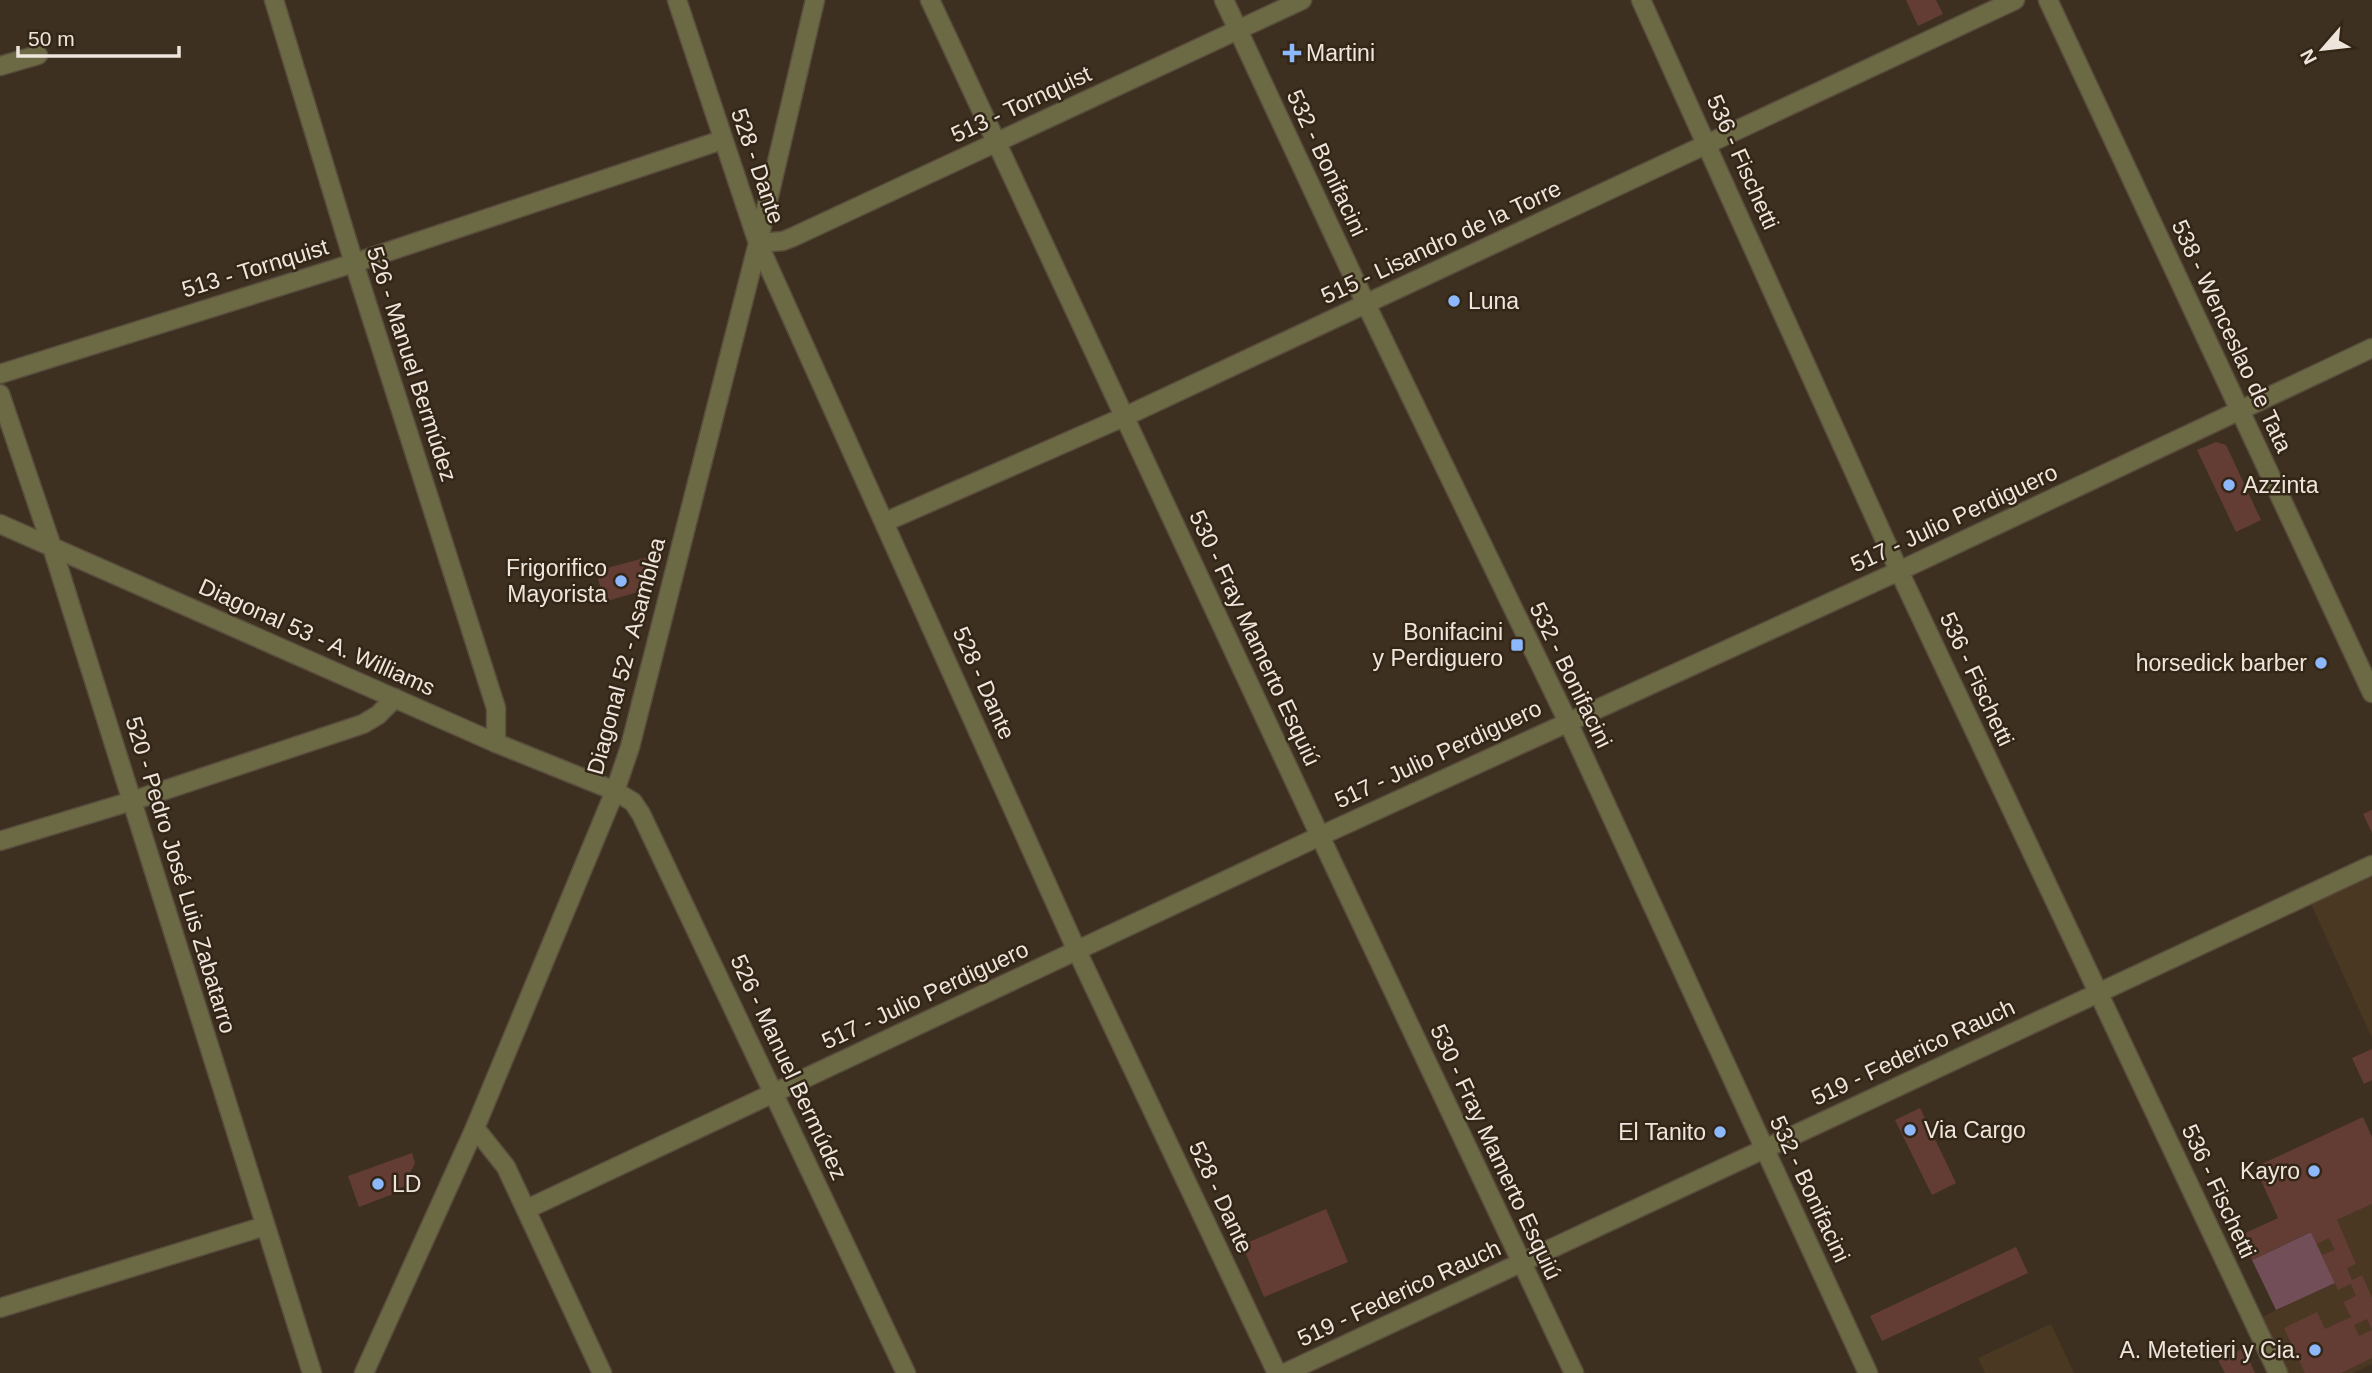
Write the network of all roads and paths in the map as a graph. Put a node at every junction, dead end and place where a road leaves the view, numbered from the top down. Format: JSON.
{"nodes":[{"id":1,"x":274,"y":0,"type":"edge"},
{"id":2,"x":677,"y":0,"type":"edge"},
{"id":3,"x":815,"y":0,"type":"edge"},
{"id":4,"x":930,"y":0,"type":"edge"},
{"id":5,"x":1224,"y":0,"type":"edge"},
{"id":6,"x":1302,"y":0,"type":"edge"},
{"id":7,"x":1641,"y":0,"type":"edge"},
{"id":8,"x":2015,"y":0,"type":"edge"},
{"id":9,"x":2048,"y":0,"type":"edge"},
{"id":10,"x":1237,"y":30,"type":"junction"},
{"id":11,"x":38,"y":55,"type":"dead end"},
{"id":12,"x":0,"y":66,"type":"edge"},
{"id":13,"x":722,"y":140,"type":"junction"},
{"id":14,"x":996,"y":143,"type":"junction"},
{"id":15,"x":1708,"y":145,"type":"junction"},
{"id":16,"x":758,"y":243,"type":"junction"},
{"id":17,"x":354,"y":263,"type":"junction"},
{"id":18,"x":1366,"y":303,"type":"junction"},
{"id":19,"x":2372,"y":348,"type":"edge"},
{"id":20,"x":0,"y":374,"type":"edge"},
{"id":21,"x":0,"y":394,"type":"edge"},
{"id":22,"x":2240,"y":412,"type":"junction"},
{"id":23,"x":1126,"y":416,"type":"junction"},
{"id":24,"x":885,"y":522,"type":"junction"},
{"id":25,"x":0,"y":524,"type":"edge"},
{"id":26,"x":52,"y":547,"type":"junction"},
{"id":27,"x":1899,"y":571,"type":"junction"},
{"id":28,"x":2372,"y":693,"type":"edge"},
{"id":29,"x":396,"y":698,"type":"junction"},
{"id":30,"x":1567,"y":722,"type":"junction"},
{"id":31,"x":496,"y":743,"type":"junction"},
{"id":32,"x":615,"y":791,"type":"junction"},
{"id":33,"x":132,"y":801,"type":"junction"},
{"id":34,"x":1320,"y":836,"type":"junction"},
{"id":35,"x":0,"y":841,"type":"edge"},
{"id":36,"x":2372,"y":865,"type":"edge"},
{"id":37,"x":1077,"y":951,"type":"junction"},
{"id":38,"x":2097,"y":992,"type":"junction"},
{"id":39,"x":775,"y":1093,"type":"junction"},
{"id":40,"x":475,"y":1128,"type":"junction"},
{"id":41,"x":1764,"y":1149,"type":"junction"},
{"id":42,"x":527,"y":1209,"type":"junction"},
{"id":43,"x":265,"y":1226,"type":"junction"},
{"id":44,"x":1522,"y":1263,"type":"junction"},
{"id":45,"x":0,"y":1308,"type":"edge"},
{"id":46,"x":312,"y":1373,"type":"edge"},
{"id":47,"x":363,"y":1373,"type":"edge"},
{"id":48,"x":602,"y":1373,"type":"edge"},
{"id":49,"x":906,"y":1373,"type":"edge"},
{"id":50,"x":1277,"y":1373,"type":"edge"},
{"id":51,"x":1285,"y":1373,"type":"edge"},
{"id":52,"x":1574,"y":1373,"type":"edge"},
{"id":53,"x":1868,"y":1373,"type":"edge"},
{"id":54,"x":2278,"y":1373,"type":"edge"}],
"edges":[{"from":1,"to":17,"type":"street","name":"526 - Manuel Bermúdez"},
{"from":2,"to":13,"type":"street","name":"528 - Dante"},
{"from":3,"to":16,"type":"street","name":"Diagonal 52 - Asamblea"},
{"from":4,"to":14,"type":"street","name":"530 - Fray Mamerto Esquiú"},
{"from":5,"to":10,"type":"street","name":"532 - Bonifacini"},
{"from":6,"to":10,"type":"street","name":"513 - Tornquist"},
{"from":7,"to":15,"type":"street","name":"536 - Fischetti"},
{"from":8,"to":15,"type":"street","name":"515 - Lisandro de la Torre"},
{"from":9,"to":22,"type":"street","name":"538 - Wenceslao de Tata"},
{"from":10,"to":14,"type":"street","name":"513 - Tornquist"},
{"from":10,"to":18,"type":"street","name":"532 - Bonifacini"},
{"from":11,"to":12,"type":"street"},
{"from":13,"to":16,"type":"street","name":"528 - Dante"},
{"from":13,"to":17,"type":"street","name":"513 - Tornquist"},
{"from":14,"to":16,"type":"street","name":"513 - Tornquist"},
{"from":14,"to":23,"type":"street","name":"530 - Fray Mamerto Esquiú"},
{"from":15,"to":18,"type":"street","name":"515 - Lisandro de la Torre"},
{"from":15,"to":27,"type":"street","name":"536 - Fischetti"},
{"from":16,"to":24,"type":"street","name":"528 - Dante"},
{"from":16,"to":32,"type":"street","name":"Diagonal 52 - Asamblea"},
{"from":17,"to":20,"type":"street","name":"513 - Tornquist"},
{"from":17,"to":31,"type":"street","name":"526 - Manuel Bermúdez"},
{"from":18,"to":23,"type":"street","name":"515 - Lisandro de la Torre"},
{"from":18,"to":30,"type":"street","name":"532 - Bonifacini"},
{"from":19,"to":22,"type":"street","name":"517 - Julio Perdiguero"},
{"from":21,"to":26,"type":"street","name":"520 - Pedro José Luis Zabatarro"},
{"from":22,"to":27,"type":"street","name":"517 - Julio Perdiguero"},
{"from":22,"to":28,"type":"street","name":"538 - Wenceslao de Tata"},
{"from":23,"to":24,"type":"street","name":"515 - Lisandro de la Torre"},
{"from":23,"to":34,"type":"street","name":"530 - Fray Mamerto Esquiú"},
{"from":24,"to":37,"type":"street","name":"528 - Dante"},
{"from":25,"to":26,"type":"street","name":"Diagonal 53 - A. Williams"},
{"from":26,"to":29,"type":"street","name":"Diagonal 53 - A. Williams"},
{"from":26,"to":33,"type":"street","name":"520 - Pedro José Luis Zabatarro"},
{"from":27,"to":30,"type":"street","name":"517 - Julio Perdiguero"},
{"from":27,"to":38,"type":"street","name":"536 - Fischetti"},
{"from":29,"to":31,"type":"street","name":"Diagonal 53 - A. Williams"},
{"from":29,"to":33,"type":"street"},
{"from":30,"to":34,"type":"street","name":"517 - Julio Perdiguero"},
{"from":30,"to":41,"type":"street","name":"532 - Bonifacini"},
{"from":31,"to":32,"type":"street","name":"Diagonal 53 - A. Williams"},
{"from":32,"to":39,"type":"street","name":"526 - Manuel Bermúdez"},
{"from":32,"to":40,"type":"street","name":"Diagonal 52 - Asamblea"},
{"from":33,"to":35,"type":"street"},
{"from":33,"to":43,"type":"street","name":"520 - Pedro José Luis Zabatarro"},
{"from":34,"to":37,"type":"street","name":"517 - Julio Perdiguero"},
{"from":34,"to":44,"type":"street","name":"530 - Fray Mamerto Esquiú"},
{"from":36,"to":38,"type":"street","name":"519 - Federico Rauch"},
{"from":37,"to":39,"type":"street","name":"517 - Julio Perdiguero"},
{"from":37,"to":50,"type":"street","name":"528 - Dante"},
{"from":38,"to":41,"type":"street","name":"519 - Federico Rauch"},
{"from":38,"to":54,"type":"street","name":"536 - Fischetti"},
{"from":39,"to":42,"type":"street","name":"517 - Julio Perdiguero"},
{"from":39,"to":49,"type":"street","name":"526 - Manuel Bermúdez"},
{"from":40,"to":42,"type":"street"},
{"from":40,"to":47,"type":"street","name":"Diagonal 52 - Asamblea"},
{"from":41,"to":44,"type":"street","name":"519 - Federico Rauch"},
{"from":41,"to":53,"type":"street","name":"532 - Bonifacini"},
{"from":42,"to":48,"type":"street"},
{"from":43,"to":45,"type":"street"},
{"from":43,"to":46,"type":"street","name":"520 - Pedro José Luis Zabatarro"},
{"from":44,"to":51,"type":"street","name":"519 - Federico Rauch"},
{"from":44,"to":52,"type":"street","name":"530 - Fray Mamerto Esquiú"}]}
